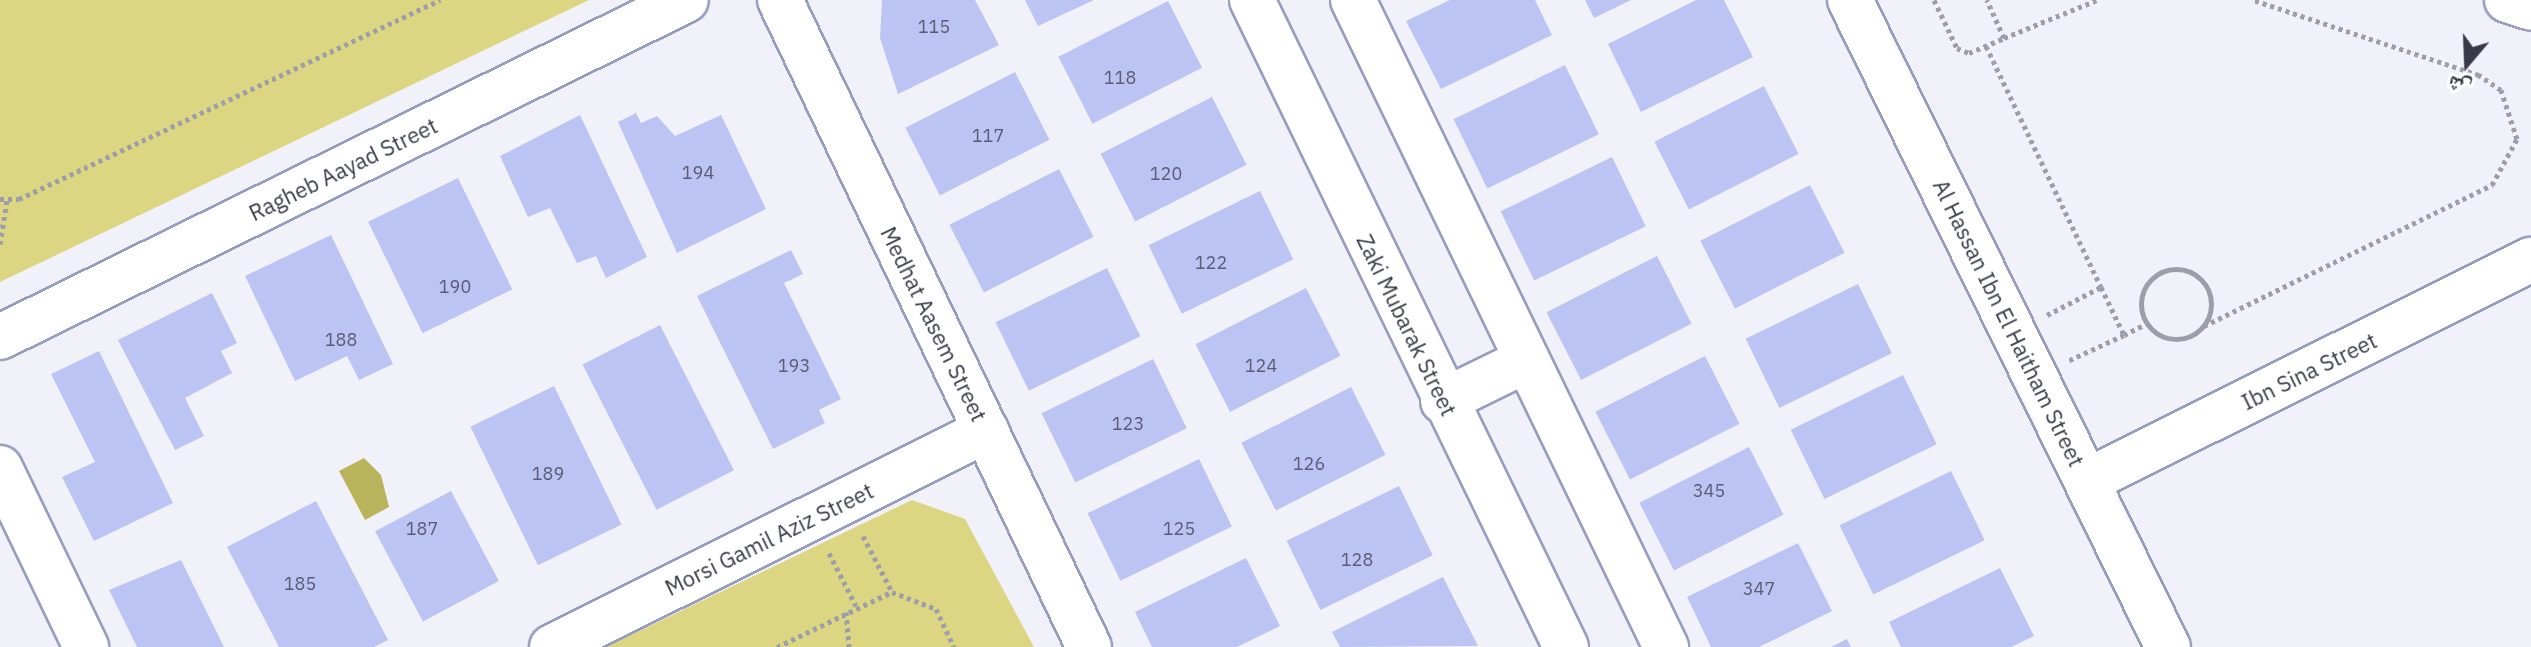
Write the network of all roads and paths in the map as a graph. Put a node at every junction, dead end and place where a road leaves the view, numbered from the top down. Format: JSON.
{"nodes":[{"id":1,"x":440,"y":0,"type":"edge"},
{"id":2,"x":686,"y":0,"type":"edge"},
{"id":3,"x":780,"y":0,"type":"edge"},
{"id":4,"x":1252,"y":0,"type":"edge"},
{"id":5,"x":1353,"y":0,"type":"edge"},
{"id":6,"x":1934,"y":0,"type":"edge"},
{"id":7,"x":1987,"y":0,"type":"edge"},
{"id":8,"x":2097,"y":0,"type":"edge"},
{"id":9,"x":2253,"y":0,"type":"edge"},
{"id":10,"x":2507,"y":0,"type":"edge"},
{"id":11,"x":1855,"y":2,"type":"edge"},
{"id":12,"x":2531,"y":8,"type":"edge"},
{"id":13,"x":2004,"y":38,"type":"junction"},
{"id":14,"x":1986,"y":46,"type":"junction"},
{"id":15,"x":4,"y":200,"type":"edge"},
{"id":16,"x":0,"y":244,"type":"edge"},
{"id":17,"x":2531,"y":260,"type":"edge"},
{"id":18,"x":2101,"y":287,"type":"junction"},
{"id":19,"x":2146,"y":324,"type":"junction"},
{"id":20,"x":2204,"y":326,"type":"junction"},
{"id":21,"x":2013,"y":332,"type":"junction"},
{"id":22,"x":2124,"y":335,"type":"junction"},
{"id":23,"x":0,"y":337,"type":"edge"},
{"id":24,"x":1523,"y":362,"type":"junction"},
{"id":25,"x":2035,"y":376,"type":"junction"},
{"id":26,"x":1443,"y":401,"type":"junction"},
{"id":27,"x":986,"y":431,"type":"junction"},
{"id":28,"x":0,"y":468,"type":"edge"},
{"id":29,"x":2087,"y":481,"type":"junction"},
{"id":30,"x":828,"y":509,"type":"junction"},
{"id":31,"x":892,"y":592,"type":"junction"},
{"id":32,"x":856,"y":606,"type":"junction"},
{"id":33,"x":846,"y":611,"type":"junction"},
{"id":34,"x":86,"y":647,"type":"edge"},
{"id":35,"x":552,"y":647,"type":"edge"},
{"id":36,"x":777,"y":647,"type":"edge"},
{"id":37,"x":849,"y":647,"type":"edge"},
{"id":38,"x":954,"y":647,"type":"edge"},
{"id":39,"x":1089,"y":647,"type":"edge"},
{"id":40,"x":1566,"y":647,"type":"edge"},
{"id":41,"x":1666,"y":647,"type":"edge"},
{"id":42,"x":2168,"y":647,"type":"edge"}],
"edges":[{"from":1,"to":15,"type":"path"},
{"from":2,"to":23,"type":"street","name":"Ragheb Aayad Street"},
{"from":3,"to":27,"type":"street","name":"Medhat Aasem Street"},
{"from":4,"to":26,"type":"street","name":"Zaki Mubarak Street"},
{"from":5,"to":24,"type":"street"},
{"from":6,"to":14,"type":"path"},
{"from":7,"to":13,"type":"path"},
{"from":8,"to":13,"type":"path"},
{"from":9,"to":20,"type":"path"},
{"from":10,"to":12,"type":"street"},
{"from":11,"to":21,"type":"street","name":"Al Hassan Ibn El Haitham Street"},
{"from":13,"to":14,"type":"path"},
{"from":14,"to":18,"type":"path"},
{"from":15,"to":16,"type":"path"},
{"from":17,"to":29,"type":"street","name":"Ibn Sina Street"},
{"from":18,"to":21,"type":"path"},
{"from":18,"to":22,"type":"path"},
{"from":19,"to":20,"type":"path"},
{"from":19,"to":20,"type":"path"},
{"from":19,"to":22,"type":"path"},
{"from":21,"to":25,"type":"street","name":"Al Hassan Ibn El Haitham Street"},
{"from":22,"to":25,"type":"path"},
{"from":24,"to":26,"type":"street"},
{"from":24,"to":41,"type":"street"},
{"from":25,"to":29,"type":"street","name":"Al Hassan Ibn El Haitham Street"},
{"from":26,"to":40,"type":"street","name":"Zaki Mubarak Street"},
{"from":27,"to":30,"type":"street","name":"Morsi Gamil Aziz Street"},
{"from":27,"to":39,"type":"street","name":"Medhat Aasem Street"},
{"from":28,"to":34,"type":"street"},
{"from":29,"to":42,"type":"street","name":"Al Hassan Ibn El Haitham Street"},
{"from":30,"to":31,"type":"path"},
{"from":30,"to":32,"type":"path"},
{"from":30,"to":35,"type":"street","name":"Morsi Gamil Aziz Street"},
{"from":31,"to":32,"type":"path"},
{"from":31,"to":38,"type":"path"},
{"from":32,"to":33,"type":"path"},
{"from":33,"to":36,"type":"path"},
{"from":33,"to":37,"type":"path"}]}
